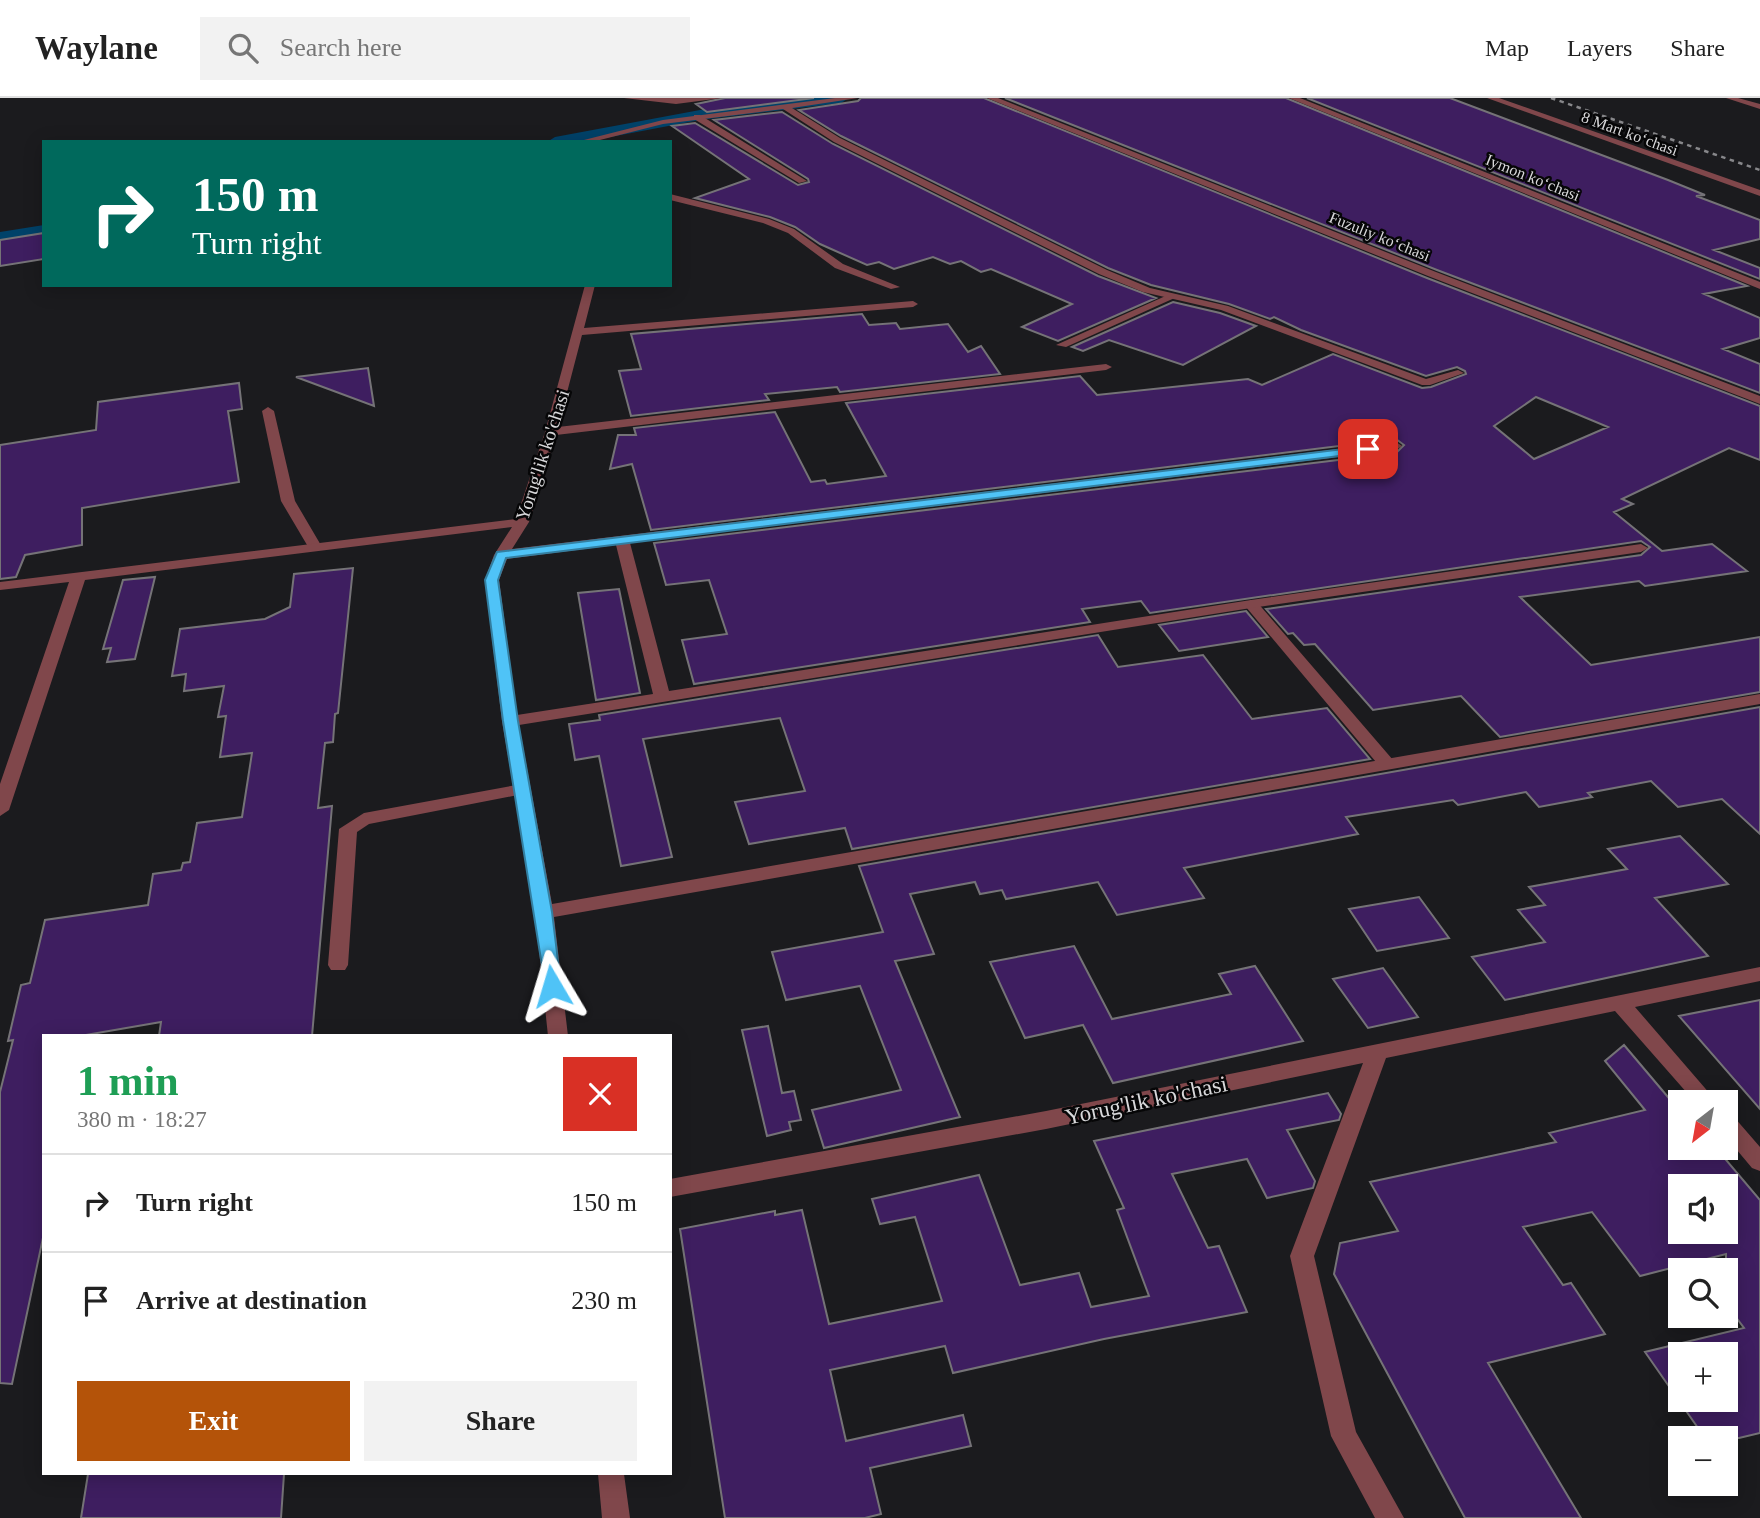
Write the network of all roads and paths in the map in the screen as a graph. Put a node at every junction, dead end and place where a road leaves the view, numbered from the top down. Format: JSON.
{"nodes":[{"id":1,"x":631,"y":98,"type":"edge"},
{"id":2,"x":718,"y":98,"type":"edge"},
{"id":3,"x":854,"y":98,"type":"edge"},
{"id":4,"x":991,"y":98,"type":"edge"},
{"id":5,"x":1293,"y":98,"type":"edge"},
{"id":6,"x":1491,"y":98,"type":"edge"},
{"id":7,"x":1730,"y":98,"type":"edge"},
{"id":8,"x":783,"y":106,"type":"junction"},
{"id":9,"x":1760,"y":107,"type":"edge"},
{"id":10,"x":697,"y":117,"type":"junction"},
{"id":11,"x":589,"y":140,"type":"edge"},
{"id":12,"x":802,"y":181,"type":"dead end"},
{"id":13,"x":1760,"y":194,"type":"edge"},
{"id":14,"x":672,"y":198,"type":"edge"},
{"id":15,"x":1760,"y":286,"type":"edge"},
{"id":16,"x":590,"y":287,"type":"edge"},
{"id":17,"x":895,"y":287,"type":"dead end"},
{"id":18,"x":1174,"y":296,"type":"junction"},
{"id":19,"x":913,"y":304,"type":"dead end"},
{"id":20,"x":579,"y":332,"type":"junction"},
{"id":21,"x":1062,"y":345,"type":"dead end"},
{"id":22,"x":1106,"y":367,"type":"dead end"},
{"id":23,"x":1458,"y":373,"type":"dead end"},
{"id":24,"x":1760,"y":400,"type":"edge"},
{"id":25,"x":268,"y":411,"type":"dead end"},
{"id":26,"x":551,"y":432,"type":"junction"},
{"id":27,"x":1396,"y":446,"type":"dead end"},
{"id":28,"x":522,"y":522,"type":"junction"},
{"id":29,"x":622,"y":541,"type":"junction"},
{"id":30,"x":315,"y":547,"type":"junction"},
{"id":31,"x":1641,"y":548,"type":"dead end"},
{"id":32,"x":501,"y":555,"type":"junction"},
{"id":33,"x":79,"y":575,"type":"junction"},
{"id":34,"x":0,"y":586,"type":"edge"},
{"id":35,"x":1251,"y":604,"type":"junction"},
{"id":36,"x":662,"y":696,"type":"junction"},
{"id":37,"x":1760,"y":699,"type":"edge"},
{"id":38,"x":510,"y":721,"type":"junction"},
{"id":39,"x":1387,"y":764,"type":"junction"},
{"id":40,"x":522,"y":789,"type":"junction"},
{"id":41,"x":0,"y":810,"type":"edge"},
{"id":42,"x":544,"y":912,"type":"junction"},
{"id":43,"x":338,"y":965,"type":"dead end"},
{"id":44,"x":1760,"y":974,"type":"edge"},
{"id":45,"x":1620,"y":1003,"type":"junction"},
{"id":46,"x":558,"y":1034,"type":"edge"},
{"id":47,"x":1378,"y":1051,"type":"junction"},
{"id":48,"x":1696,"y":1090,"type":"edge"},
{"id":49,"x":1738,"y":1137,"type":"edge"},
{"id":50,"x":1760,"y":1162,"type":"edge"},
{"id":51,"x":672,"y":1188,"type":"edge"},
{"id":52,"x":611,"y":1475,"type":"edge"},
{"id":53,"x":616,"y":1518,"type":"edge"},
{"id":54,"x":1390,"y":1518,"type":"edge"}],
"edges":[{"from":1,"to":2,"type":"street"},
{"from":3,"to":8,"type":"street"},
{"from":4,"to":24,"type":"street","name":"Fuzuliy koʻchasi"},
{"from":5,"to":15,"type":"street","name":"Iymon koʻchasi"},
{"from":6,"to":13,"type":"street","name":"8 Mart koʻchasi"},
{"from":7,"to":9,"type":"street"},
{"from":8,"to":10,"type":"street"},
{"from":8,"to":18,"type":"street"},
{"from":10,"to":11,"type":"street"},
{"from":10,"to":12,"type":"street"},
{"from":14,"to":17,"type":"street"},
{"from":16,"to":20,"type":"street","name":"Yorug'lik ko'chasi"},
{"from":18,"to":21,"type":"street"},
{"from":18,"to":23,"type":"street"},
{"from":19,"to":20,"type":"street"},
{"from":20,"to":26,"type":"street","name":"Yorug'lik ko'chasi"},
{"from":22,"to":26,"type":"street"},
{"from":25,"to":30,"type":"street"},
{"from":26,"to":28,"type":"street","name":"Yorug'lik ko'chasi"},
{"from":27,"to":29,"type":"street"},
{"from":28,"to":30,"type":"street"},
{"from":28,"to":32,"type":"street","name":"Yorug'lik ko'chasi"},
{"from":29,"to":32,"type":"street"},
{"from":29,"to":36,"type":"street"},
{"from":30,"to":33,"type":"street"},
{"from":31,"to":35,"type":"street"},
{"from":32,"to":38,"type":"street","name":"Yorug'lik ko'chasi"},
{"from":33,"to":34,"type":"street"},
{"from":33,"to":41,"type":"street"},
{"from":35,"to":36,"type":"street"},
{"from":35,"to":39,"type":"street"},
{"from":36,"to":38,"type":"street"},
{"from":37,"to":39,"type":"street"},
{"from":38,"to":40,"type":"street","name":"Yorug'lik ko'chasi"},
{"from":39,"to":42,"type":"street"},
{"from":40,"to":42,"type":"street","name":"Yorug'lik ko'chasi"},
{"from":40,"to":43,"type":"street"},
{"from":42,"to":46,"type":"street","name":"Yorug'lik ko'chasi"},
{"from":44,"to":45,"type":"street","name":"Yorug'lik ko'chasi"},
{"from":45,"to":47,"type":"street","name":"Yorug'lik ko'chasi"},
{"from":45,"to":48,"type":"street"},
{"from":47,"to":51,"type":"street","name":"Yorug'lik ko'chasi"},
{"from":47,"to":54,"type":"street"},
{"from":49,"to":50,"type":"street"},
{"from":52,"to":53,"type":"street"}]}
